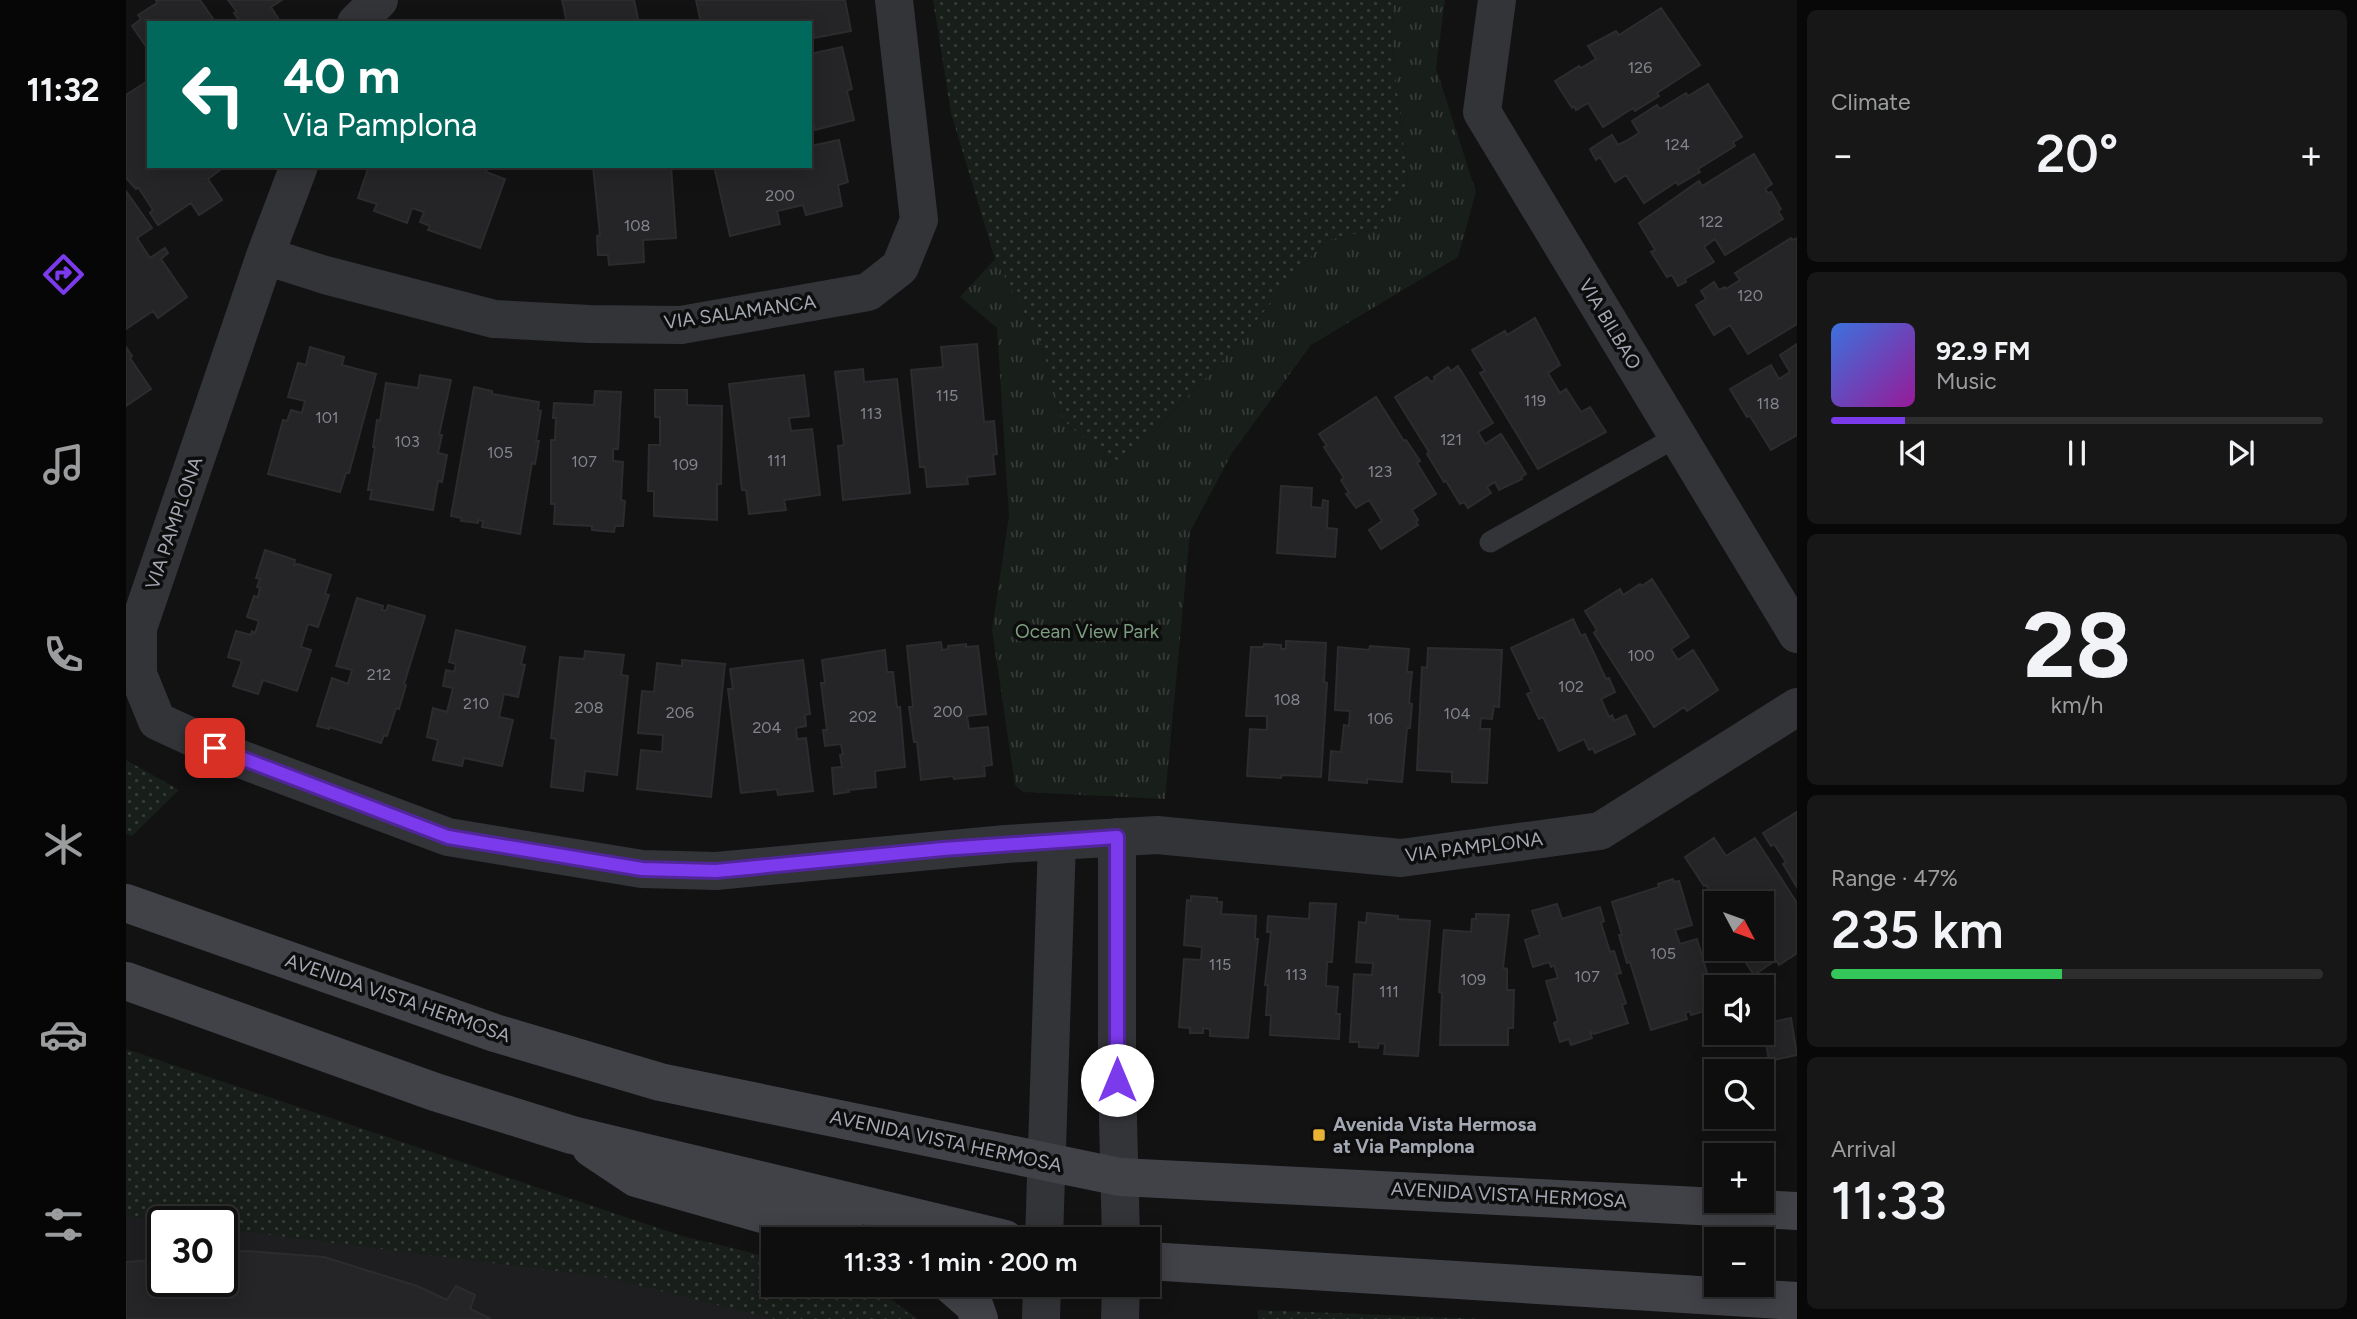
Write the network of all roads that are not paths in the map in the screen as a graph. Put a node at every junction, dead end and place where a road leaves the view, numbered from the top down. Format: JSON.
{"nodes":[{"id":1,"x":379,"y":0,"type":"edge"},
{"id":2,"x":894,"y":0,"type":"edge"},
{"id":3,"x":1497,"y":0,"type":"edge"},
{"id":4,"x":358,"y":21,"type":"edge"},
{"id":5,"x":298,"y":168,"type":"edge"},
{"id":6,"x":265,"y":256,"type":"junction"},
{"id":7,"x":1678,"y":436,"type":"junction"},
{"id":8,"x":1490,"y":542,"type":"dead end"},
{"id":9,"x":1797,"y":634,"type":"edge"},
{"id":10,"x":1797,"y":707,"type":"edge"},
{"id":11,"x":1117,"y":837,"type":"junction"},
{"id":12,"x":1057,"y":841,"type":"junction"},
{"id":13,"x":126,"y":903,"type":"edge"},
{"id":14,"x":126,"y":981,"type":"edge"},
{"id":15,"x":572,"y":1135,"type":"junction"},
{"id":16,"x":1045,"y":1162,"type":"junction"},
{"id":17,"x":1120,"y":1177,"type":"junction"},
{"id":18,"x":1797,"y":1211,"type":"edge"},
{"id":19,"x":808,"y":1227,"type":"edge"},
{"id":20,"x":954,"y":1227,"type":"edge"},
{"id":21,"x":1044,"y":1227,"type":"edge"},
{"id":22,"x":1121,"y":1227,"type":"edge"},
{"id":23,"x":1160,"y":1262,"type":"edge"},
{"id":24,"x":964,"y":1297,"type":"edge"},
{"id":25,"x":1042,"y":1297,"type":"edge"},
{"id":26,"x":1121,"y":1297,"type":"edge"},
{"id":27,"x":1797,"y":1301,"type":"edge"},
{"id":28,"x":979,"y":1319,"type":"edge"},
{"id":29,"x":1041,"y":1319,"type":"edge"},
{"id":30,"x":1120,"y":1319,"type":"edge"}],
"edges":[{"from":1,"to":4,"type":"street"},
{"from":2,"to":6,"type":"street","name":"VIA SALAMANCA"},
{"from":3,"to":7,"type":"street","name":"VIA BILBAO"},
{"from":5,"to":6,"type":"street","name":"VIA PAMPLONA"},
{"from":6,"to":12,"type":"street","name":"VIA PAMPLONA"},
{"from":7,"to":8,"type":"lane"},
{"from":7,"to":9,"type":"street","name":"VIA BILBAO"},
{"from":10,"to":11,"type":"street","name":"VIA PAMPLONA"},
{"from":11,"to":12,"type":"street","name":"VIA PAMPLONA"},
{"from":11,"to":17,"type":"street"},
{"from":12,"to":16,"type":"street"},
{"from":13,"to":16,"type":"main road","name":"AVENIDA VISTA HERMOSA"},
{"from":14,"to":15,"type":"main road"},
{"from":15,"to":19,"type":"main road"},
{"from":15,"to":20,"type":"main road"},
{"from":16,"to":17,"type":"main road","name":"AVENIDA VISTA HERMOSA"},
{"from":16,"to":21,"type":"street"},
{"from":17,"to":18,"type":"main road","name":"AVENIDA VISTA HERMOSA"},
{"from":17,"to":22,"type":"street"},
{"from":23,"to":27,"type":"main road"},
{"from":24,"to":28,"type":"main road"},
{"from":25,"to":29,"type":"street"},
{"from":26,"to":30,"type":"street"}]}
